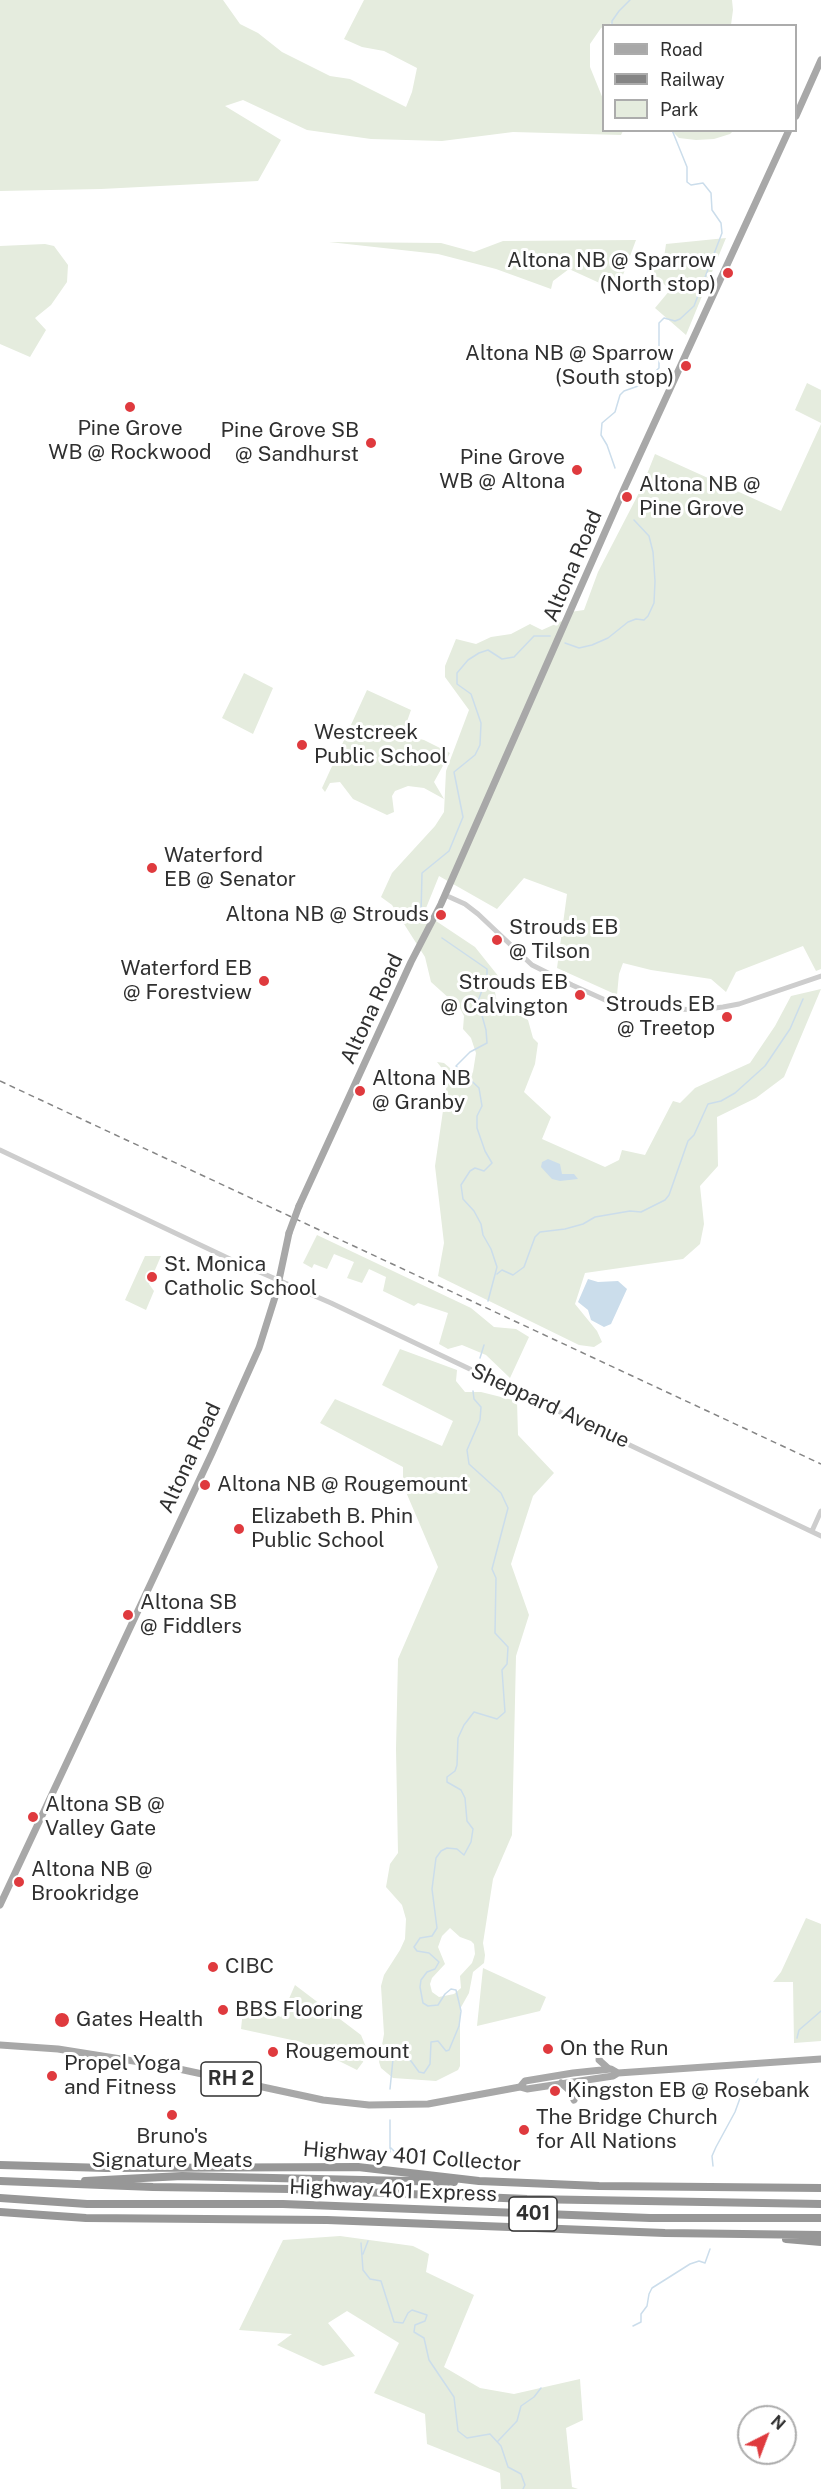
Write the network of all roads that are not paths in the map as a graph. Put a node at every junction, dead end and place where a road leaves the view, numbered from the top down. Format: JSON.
{"nodes":[{"id":1,"x":821,"y":60,"type":"edge"},
{"id":2,"x":797,"y":112,"type":"edge"},
{"id":3,"x":788,"y":132,"type":"edge"},
{"id":4,"x":445,"y":895,"type":"junction"},
{"id":5,"x":821,"y":976,"type":"edge"},
{"id":6,"x":0,"y":1150,"type":"edge"},
{"id":7,"x":277,"y":1280,"type":"junction"},
{"id":8,"x":821,"y":1511,"type":"edge"},
{"id":9,"x":812,"y":1531,"type":"junction"},
{"id":10,"x":821,"y":1536,"type":"edge"},
{"id":11,"x":0,"y":1905,"type":"edge"},
{"id":12,"x":0,"y":2045,"type":"edge"},
{"id":13,"x":600,"y":2050,"type":"dead end"},
{"id":14,"x":821,"y":2059,"type":"edge"},
{"id":15,"x":609,"y":2069,"type":"junction"},
{"id":16,"x":618,"y":2073,"type":"junction"},
{"id":17,"x":561,"y":2083,"type":"junction"},
{"id":18,"x":520,"y":2087,"type":"junction"},
{"id":19,"x":574,"y":2100,"type":"dead end"},
{"id":20,"x":0,"y":2165,"type":"edge"},
{"id":21,"x":0,"y":2181,"type":"edge"},
{"id":22,"x":479,"y":2181,"type":"junction"},
{"id":23,"x":64,"y":2183,"type":"junction"},
{"id":24,"x":821,"y":2188,"type":"edge"},
{"id":25,"x":0,"y":2198,"type":"edge"},
{"id":26,"x":821,"y":2204,"type":"edge"},
{"id":27,"x":0,"y":2212,"type":"edge"},
{"id":28,"x":821,"y":2218,"type":"edge"},
{"id":29,"x":731,"y":2234,"type":"junction"},
{"id":30,"x":821,"y":2235,"type":"edge"},
{"id":31,"x":821,"y":2242,"type":"edge"}],
"edges":[{"from":1,"to":2,"type":"main road"},
{"from":3,"to":4,"type":"main road","name":"Altona Road"},
{"from":4,"to":5,"type":"street"},
{"from":4,"to":7,"type":"main road","name":"Altona Road","bridge":true},
{"from":6,"to":7,"type":"street","name":"Sheppard Avenue"},
{"from":7,"to":9,"type":"street","name":"Sheppard Avenue"},
{"from":7,"to":11,"type":"main road","name":"Altona Road"},
{"from":8,"to":9,"type":"street"},
{"from":9,"to":10,"type":"street","name":"Sheppard Avenue"},
{"from":12,"to":18,"type":"main road","number":"RH 2"},
{"from":13,"to":15,"type":"main road"},
{"from":14,"to":16,"type":"main road","number":"RH 2"},
{"from":15,"to":16,"type":"main road","number":"RH 2"},
{"from":15,"to":18,"type":"main road","number":"RH 2"},
{"from":16,"to":17,"type":"main road","number":"RH 2"},
{"from":17,"to":18,"type":"main road","number":"RH 2"},
{"from":17,"to":19,"type":"main road"},
{"from":20,"to":22,"type":"highway","name":"Highway 401 Collector","number":"401"},
{"from":21,"to":23,"type":"highway","name":"Highway 401 Express","number":"401"},
{"from":22,"to":23,"type":"highway"},
{"from":22,"to":24,"type":"highway","name":"Highway 401 Collector","number":"401"},
{"from":23,"to":26,"type":"highway","name":"Highway 401 Express","number":"401"},
{"from":25,"to":28,"type":"highway","name":"Highway 401 Express","number":"401"},
{"from":27,"to":29,"type":"highway","number":"401"},
{"from":29,"to":30,"type":"highway","number":"401"},
{"from":29,"to":31,"type":"highway"}]}
